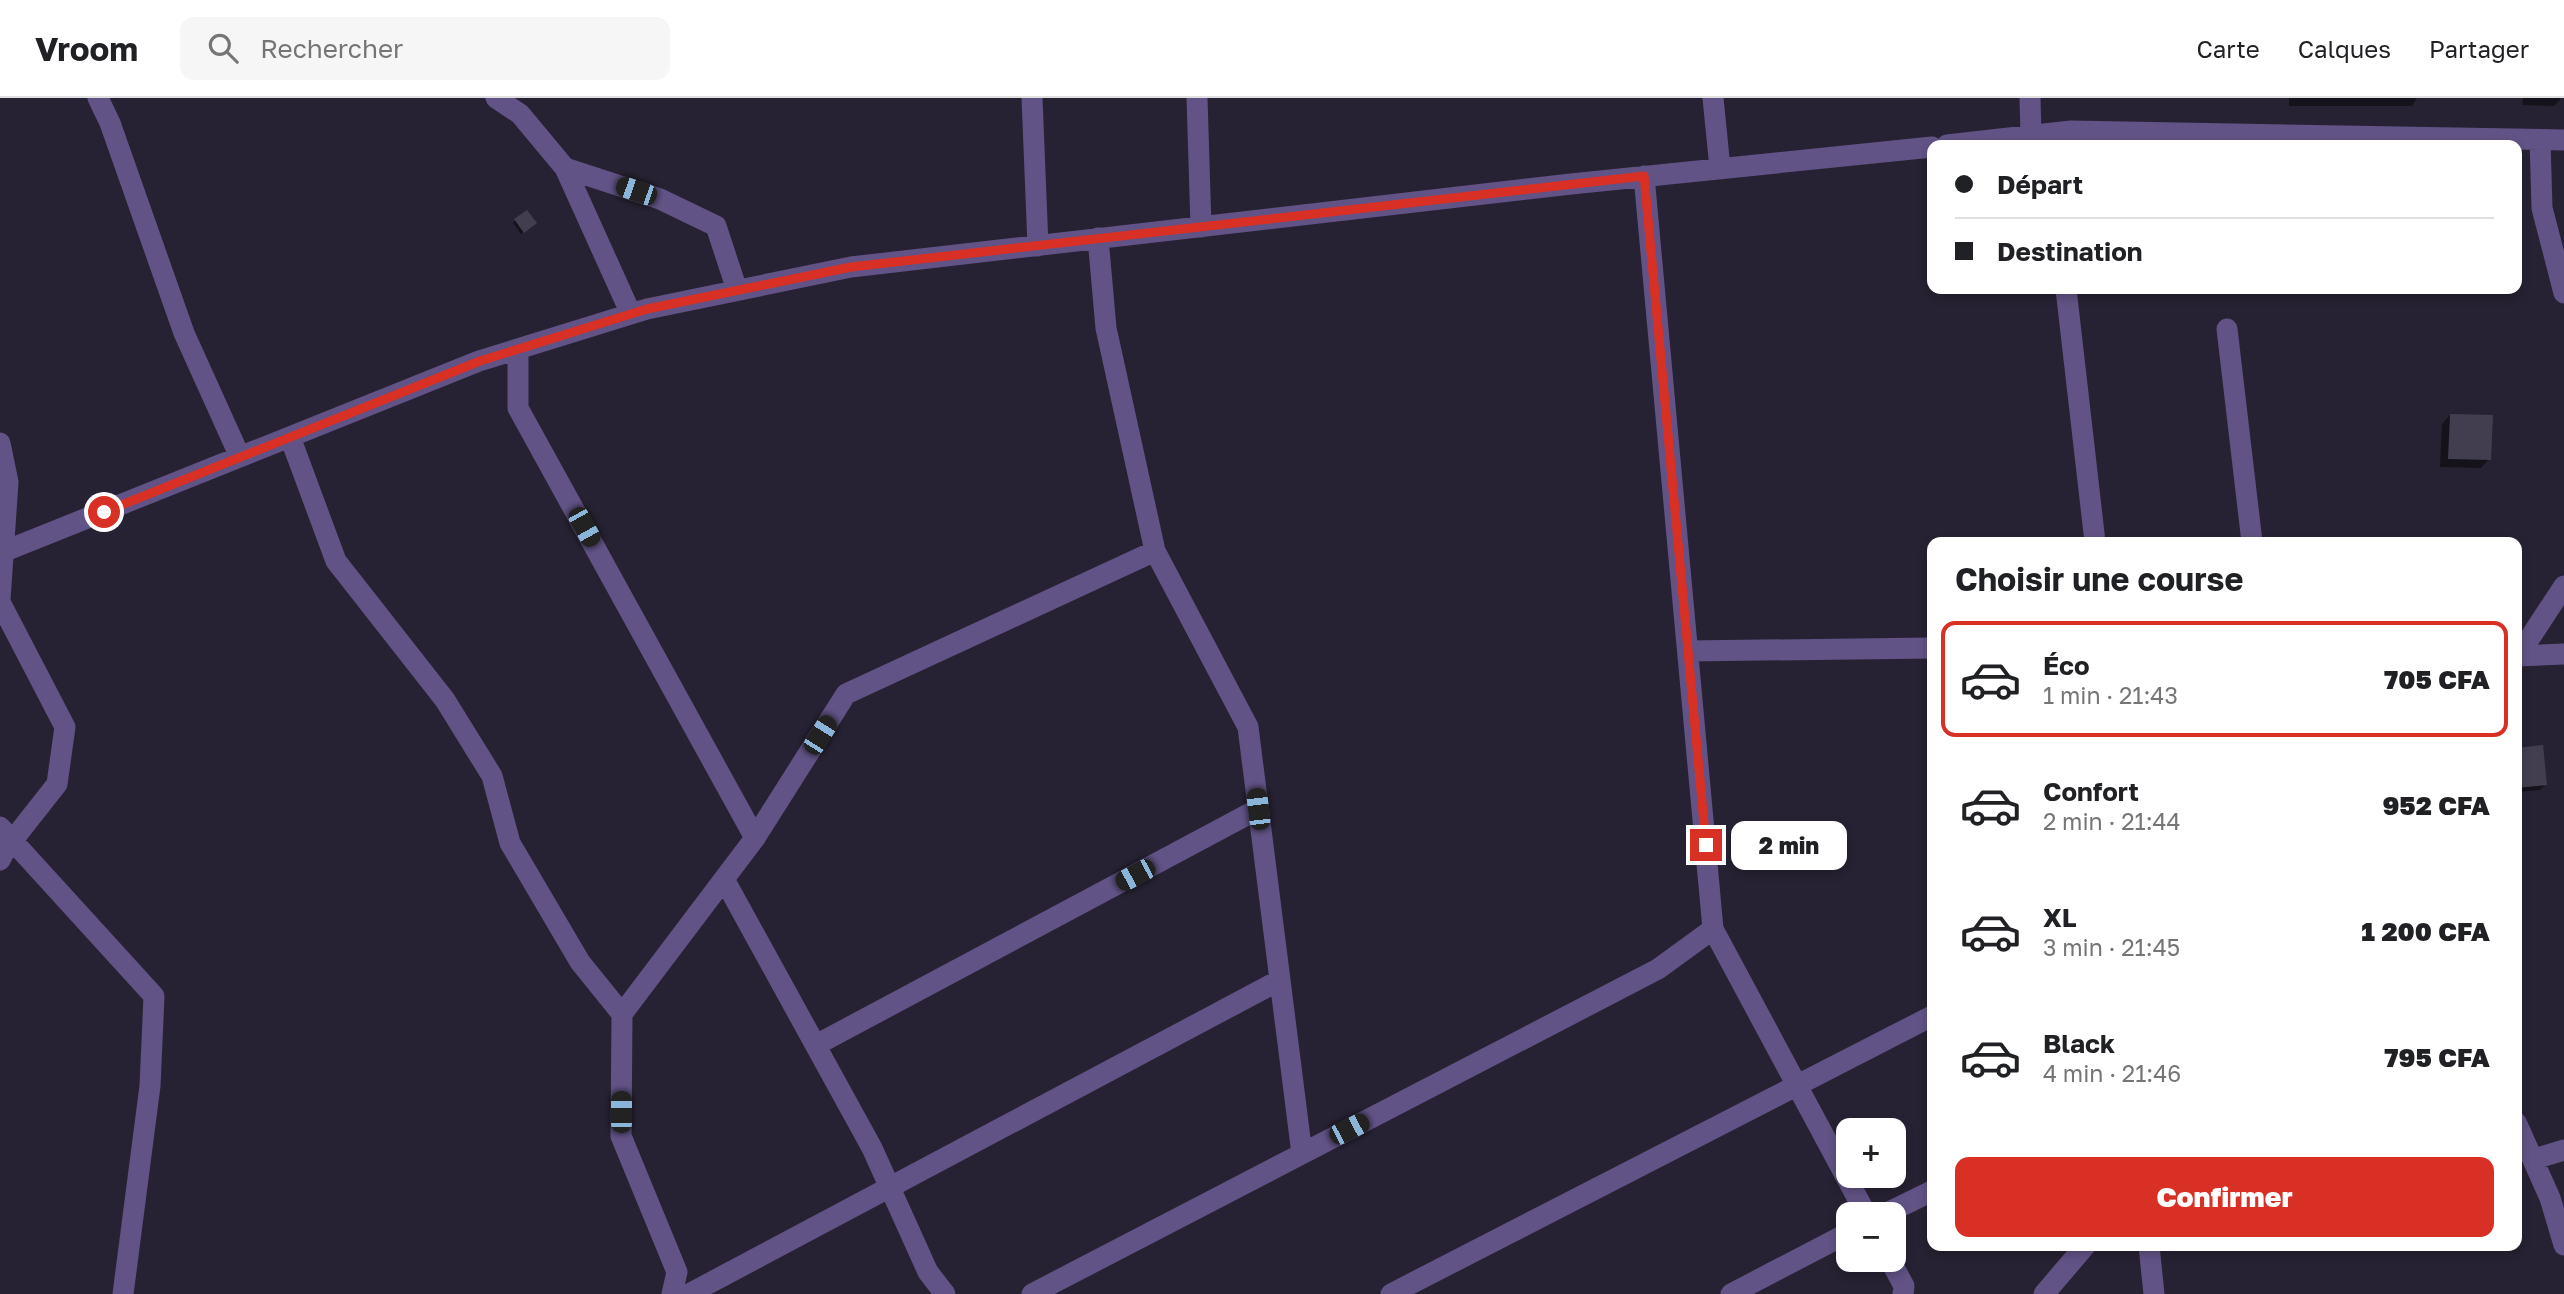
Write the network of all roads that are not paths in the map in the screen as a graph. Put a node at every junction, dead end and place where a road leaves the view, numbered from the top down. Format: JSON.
{"nodes":[{"id":1,"x":98,"y":98,"type":"edge"},
{"id":2,"x":496,"y":98,"type":"edge"},
{"id":3,"x":1032,"y":98,"type":"edge"},
{"id":4,"x":1197,"y":98,"type":"edge"},
{"id":5,"x":1713,"y":98,"type":"edge"},
{"id":6,"x":2030,"y":98,"type":"edge"},
{"id":7,"x":2043,"y":138,"type":"edge"},
{"id":8,"x":2016,"y":140,"type":"edge"},
{"id":9,"x":2540,"y":140,"type":"junction"},
{"id":10,"x":2564,"y":140,"type":"edge"},
{"id":11,"x":1927,"y":148,"type":"edge"},
{"id":12,"x":565,"y":168,"type":"junction"},
{"id":13,"x":1720,"y":169,"type":"junction"},
{"id":14,"x":1644,"y":176,"type":"junction"},
{"id":15,"x":1200,"y":227,"type":"junction"},
{"id":16,"x":1098,"y":239,"type":"junction"},
{"id":17,"x":1038,"y":246,"type":"junction"},
{"id":18,"x":737,"y":290,"type":"junction"},
{"id":19,"x":2564,"y":293,"type":"edge"},
{"id":20,"x":2067,"y":294,"type":"edge"},
{"id":21,"x":631,"y":314,"type":"junction"},
{"id":22,"x":2228,"y":329,"type":"dead end"},
{"id":23,"x":518,"y":349,"type":"junction"},
{"id":24,"x":290,"y":438,"type":"junction"},
{"id":25,"x":0,"y":443,"type":"edge"},
{"id":26,"x":240,"y":457,"type":"junction"},
{"id":27,"x":2094,"y":537,"type":"edge"},
{"id":28,"x":2251,"y":537,"type":"edge"},
{"id":29,"x":1155,"y":551,"type":"junction"},
{"id":30,"x":1,"y":553,"type":"edge"},
{"id":31,"x":2564,"y":586,"type":"edge"},
{"id":32,"x":0,"y":601,"type":"edge"},
{"id":33,"x":1927,"y":648,"type":"edge"},
{"id":34,"x":2522,"y":649,"type":"edge"},
{"id":35,"x":1688,"y":650,"type":"junction"},
{"id":36,"x":2564,"y":654,"type":"edge"},
{"id":37,"x":2522,"y":656,"type":"edge"},
{"id":38,"x":1258,"y":809,"type":"junction"},
{"id":39,"x":6,"y":834,"type":"edge"},
{"id":40,"x":755,"y":838,"type":"junction"},
{"id":41,"x":0,"y":860,"type":"edge"},
{"id":42,"x":724,"y":879,"type":"junction"},
{"id":43,"x":1713,"y":929,"type":"junction"},
{"id":44,"x":1280,"y":980,"type":"junction"},
{"id":45,"x":622,"y":1014,"type":"junction"},
{"id":46,"x":1927,"y":1019,"type":"edge"},
{"id":47,"x":816,"y":1045,"type":"junction"},
{"id":48,"x":1797,"y":1086,"type":"junction"},
{"id":49,"x":2522,"y":1134,"type":"edge"},
{"id":50,"x":2564,"y":1150,"type":"edge"},
{"id":51,"x":1301,"y":1154,"type":"junction"},
{"id":52,"x":2534,"y":1158,"type":"junction"},
{"id":53,"x":890,"y":1186,"type":"junction"},
{"id":54,"x":1927,"y":1194,"type":"edge"},
{"id":55,"x":1860,"y":1202,"type":"edge"},
{"id":56,"x":1906,"y":1204,"type":"edge"},
{"id":57,"x":1836,"y":1239,"type":"edge"},
{"id":58,"x":2564,"y":1244,"type":"edge"},
{"id":59,"x":2081,"y":1251,"type":"edge"},
{"id":60,"x":2150,"y":1251,"type":"edge"},
{"id":61,"x":1896,"y":1272,"type":"edge"},
{"id":62,"x":123,"y":1294,"type":"edge"},
{"id":63,"x":673,"y":1294,"type":"edge"},
{"id":64,"x":689,"y":1294,"type":"edge"},
{"id":65,"x":945,"y":1294,"type":"edge"},
{"id":66,"x":1032,"y":1294,"type":"edge"},
{"id":67,"x":1391,"y":1294,"type":"edge"},
{"id":68,"x":1731,"y":1294,"type":"edge"},
{"id":69,"x":1903,"y":1294,"type":"edge"},
{"id":70,"x":2044,"y":1294,"type":"edge"},
{"id":71,"x":2154,"y":1294,"type":"edge"}],
"edges":[{"from":1,"to":26,"type":"street"},
{"from":2,"to":12,"type":"street"},
{"from":3,"to":17,"type":"street"},
{"from":4,"to":15,"type":"street"},
{"from":5,"to":13,"type":"street"},
{"from":6,"to":7,"type":"street"},
{"from":7,"to":8,"type":"street"},
{"from":7,"to":9,"type":"street"},
{"from":9,"to":10,"type":"street"},
{"from":9,"to":19,"type":"street"},
{"from":11,"to":13,"type":"street"},
{"from":12,"to":18,"type":"street"},
{"from":12,"to":21,"type":"street"},
{"from":13,"to":14,"type":"street"},
{"from":14,"to":15,"type":"street"},
{"from":14,"to":35,"type":"street"},
{"from":15,"to":16,"type":"street"},
{"from":16,"to":17,"type":"street"},
{"from":16,"to":29,"type":"street"},
{"from":17,"to":18,"type":"street"},
{"from":18,"to":21,"type":"street"},
{"from":20,"to":27,"type":"street"},
{"from":21,"to":23,"type":"street"},
{"from":22,"to":28,"type":"street"},
{"from":23,"to":24,"type":"street"},
{"from":23,"to":40,"type":"street"},
{"from":24,"to":26,"type":"street"},
{"from":24,"to":45,"type":"street"},
{"from":25,"to":30,"type":"street"},
{"from":26,"to":30,"type":"street"},
{"from":29,"to":38,"type":"street"},
{"from":29,"to":40,"type":"street"},
{"from":30,"to":32,"type":"street"},
{"from":31,"to":34,"type":"street"},
{"from":32,"to":39,"type":"street"},
{"from":33,"to":35,"type":"street"},
{"from":35,"to":43,"type":"street"},
{"from":36,"to":37,"type":"street"},
{"from":38,"to":44,"type":"street"},
{"from":38,"to":47,"type":"street"},
{"from":39,"to":41,"type":"street"},
{"from":39,"to":62,"type":"street"},
{"from":40,"to":42,"type":"street"},
{"from":42,"to":45,"type":"street"},
{"from":42,"to":47,"type":"street"},
{"from":43,"to":48,"type":"street"},
{"from":43,"to":51,"type":"street"},
{"from":44,"to":51,"type":"street"},
{"from":44,"to":53,"type":"street"},
{"from":45,"to":63,"type":"street"},
{"from":46,"to":48,"type":"street"},
{"from":47,"to":53,"type":"street"},
{"from":48,"to":55,"type":"street"},
{"from":48,"to":67,"type":"street"},
{"from":49,"to":52,"type":"street"},
{"from":50,"to":52,"type":"street"},
{"from":51,"to":66,"type":"street"},
{"from":52,"to":58,"type":"street"},
{"from":53,"to":64,"type":"street"},
{"from":53,"to":65,"type":"street"},
{"from":54,"to":56,"type":"street"},
{"from":57,"to":68,"type":"street"},
{"from":59,"to":70,"type":"street"},
{"from":60,"to":71,"type":"street"},
{"from":61,"to":69,"type":"street"}]}
